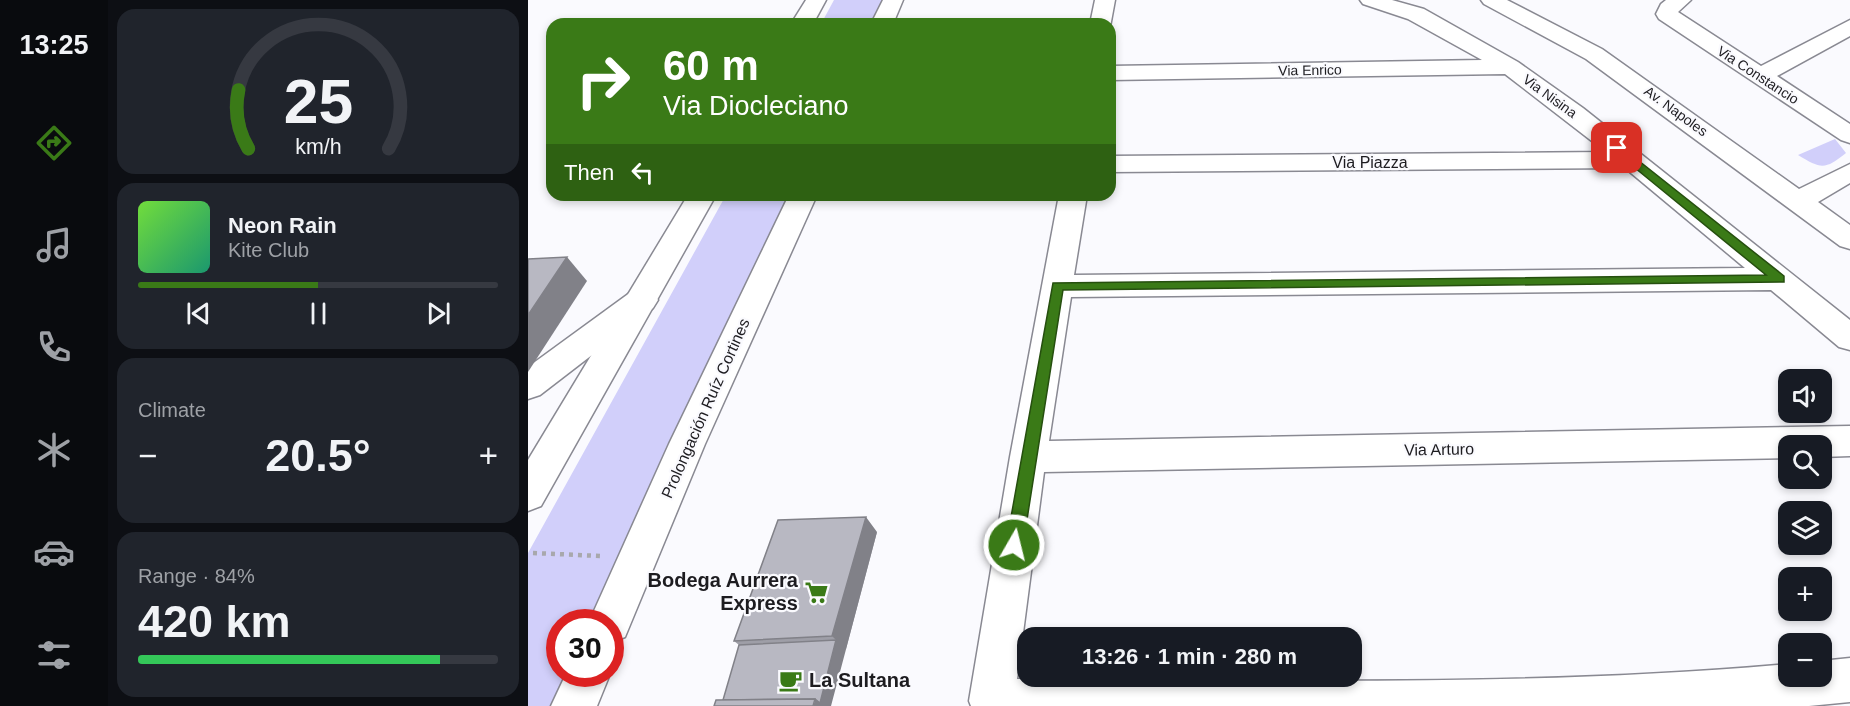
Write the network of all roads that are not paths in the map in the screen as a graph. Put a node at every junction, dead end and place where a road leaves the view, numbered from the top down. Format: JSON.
{"nodes":[{"id":1,"x":816,"y":0,"type":"edge"},
{"id":2,"x":893,"y":0,"type":"edge"},
{"id":3,"x":1105,"y":0,"type":"edge"},
{"id":4,"x":1370,"y":0,"type":"edge"},
{"id":5,"x":1491,"y":0,"type":"edge"},
{"id":6,"x":1529,"y":0,"type":"edge"},
{"id":7,"x":1674,"y":7,"type":"edge"},
{"id":8,"x":806,"y":18,"type":"edge"},
{"id":9,"x":885,"y":18,"type":"edge"},
{"id":10,"x":1102,"y":18,"type":"edge"},
{"id":11,"x":1850,"y":27,"type":"edge"},
{"id":12,"x":1510,"y":67,"type":"junction"},
{"id":13,"x":1116,"y":73,"type":"edge"},
{"id":14,"x":1760,"y":76,"type":"junction"},
{"id":15,"x":1850,"y":135,"type":"edge"},
{"id":16,"x":1631,"y":160,"type":"junction"},
{"id":17,"x":1116,"y":164,"type":"edge"},
{"id":18,"x":1850,"y":172,"type":"edge"},
{"id":19,"x":699,"y":201,"type":"edge"},
{"id":20,"x":800,"y":201,"type":"edge"},
{"id":21,"x":1072,"y":201,"type":"edge"},
{"id":22,"x":1833,"y":214,"type":"edge"},
{"id":23,"x":1780,"y":279,"type":"junction"},
{"id":24,"x":1057,"y":286,"type":"junction"},
{"id":25,"x":642,"y":300,"type":"junction"},
{"id":26,"x":1850,"y":338,"type":"edge"},
{"id":27,"x":528,"y":385,"type":"edge"},
{"id":28,"x":1850,"y":441,"type":"edge"},
{"id":29,"x":1028,"y":457,"type":"junction"},
{"id":30,"x":528,"y":494,"type":"edge"},
{"id":31,"x":616,"y":609,"type":"edge"},
{"id":32,"x":1850,"y":680,"type":"edge"},
{"id":33,"x":582,"y":687,"type":"edge"},
{"id":34,"x":574,"y":706,"type":"edge"}],
"edges":[{"from":1,"to":8,"type":"street"},
{"from":2,"to":9,"type":"street"},
{"from":3,"to":10,"type":"street"},
{"from":4,"to":12,"type":"street","name":"Via Nisina"},
{"from":5,"to":22,"type":"street","name":"Av. Napoles"},
{"from":6,"to":22,"type":"street","name":"Av. Napoles"},
{"from":7,"to":14,"type":"street","name":"Via Constancio"},
{"from":11,"to":14,"type":"street"},
{"from":12,"to":13,"type":"street","name":"Via Enrico"},
{"from":12,"to":16,"type":"street","name":"Via Nisina"},
{"from":14,"to":15,"type":"street","name":"Via Constancio"},
{"from":16,"to":17,"type":"street","name":"Via Piazza"},
{"from":16,"to":23,"type":"street","name":"Via Nisina"},
{"from":18,"to":22,"type":"street"},
{"from":19,"to":25,"type":"street"},
{"from":20,"to":31,"type":"street","name":"Prolongación Ruíz Cortines"},
{"from":21,"to":24,"type":"street"},
{"from":23,"to":24,"type":"street"},
{"from":23,"to":26,"type":"street","name":"Via Nisina"},
{"from":24,"to":29,"type":"street"},
{"from":25,"to":27,"type":"street"},
{"from":25,"to":30,"type":"street"},
{"from":28,"to":29,"type":"street","name":"Via Arturo"},
{"from":29,"to":32,"type":"street"},
{"from":33,"to":34,"type":"street"}]}
